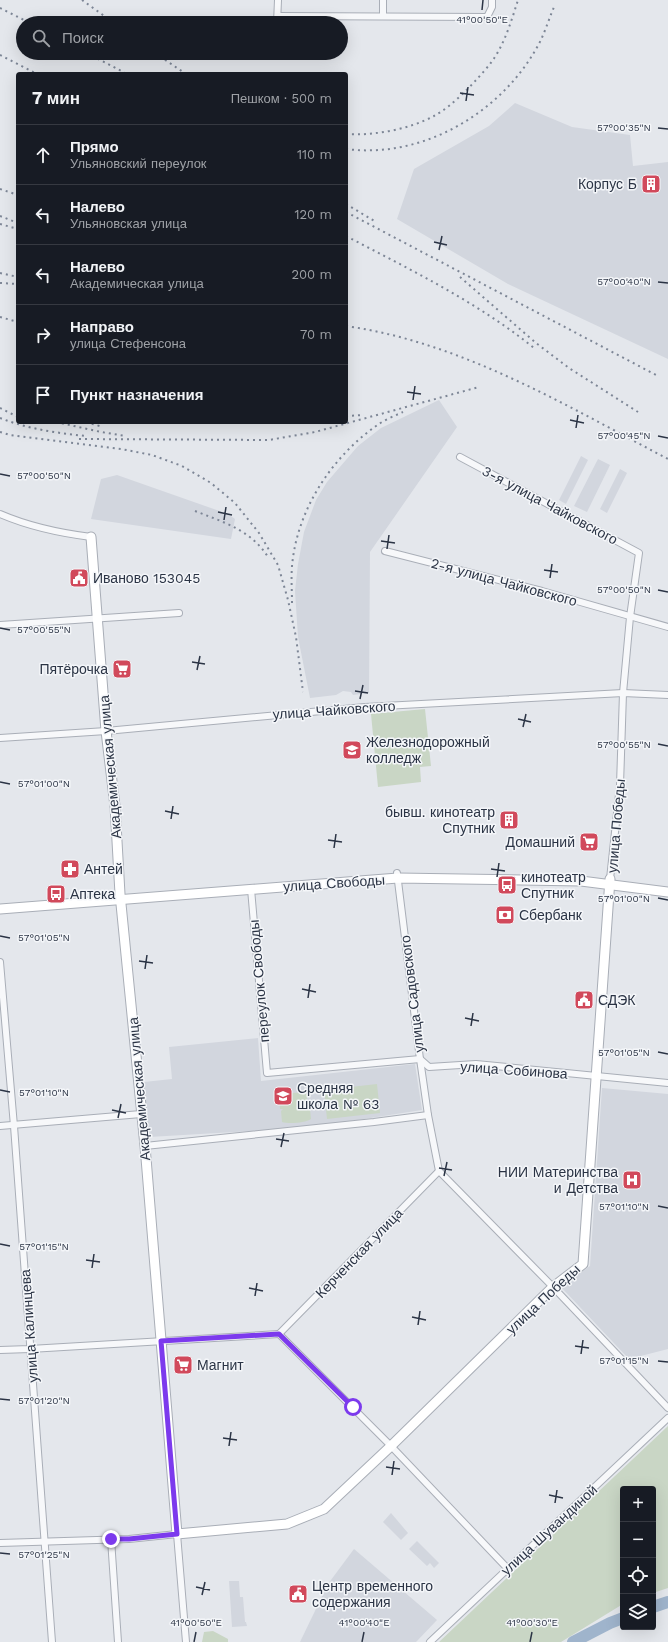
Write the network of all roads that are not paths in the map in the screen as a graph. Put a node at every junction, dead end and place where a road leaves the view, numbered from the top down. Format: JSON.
{"nodes":[{"id":1,"x":278,"y":0,"type":"edge"},
{"id":2,"x":383,"y":0,"type":"edge"},
{"id":3,"x":492,"y":3,"type":"edge"},
{"id":4,"x":278,"y":16,"type":"joint"},
{"id":5,"x":383,"y":16,"type":"junction"},
{"id":6,"x":460,"y":457,"type":"dead end"},
{"id":7,"x":0,"y":514,"type":"edge"},
{"id":8,"x":91,"y":537,"type":"joint"},
{"id":9,"x":385,"y":551,"type":"dead end"},
{"id":10,"x":639,"y":553,"type":"joint"},
{"id":11,"x":179,"y":613,"type":"dead end"},
{"id":12,"x":630,"y":617,"type":"junction"},
{"id":13,"x":98,"y":619,"type":"junction"},
{"id":14,"x":0,"y":625,"type":"edge"},
{"id":15,"x":668,"y":627,"type":"edge"},
{"id":16,"x":623,"y":693,"type":"junction"},
{"id":17,"x":668,"y":695,"type":"edge"},
{"id":18,"x":106,"y":731,"type":"junction"},
{"id":19,"x":0,"y":738,"type":"edge"},
{"id":20,"x":398,"y":875,"type":"junction"},
{"id":21,"x":610,"y":882,"type":"junction"},
{"id":22,"x":668,"y":886,"type":"edge"},
{"id":23,"x":251,"y":889,"type":"junction"},
{"id":24,"x":668,"y":892,"type":"edge"},
{"id":25,"x":121,"y":897,"type":"junction"},
{"id":26,"x":0,"y":904,"type":"edge"},
{"id":27,"x":0,"y":909,"type":"edge"},
{"id":28,"x":0,"y":962,"type":"edge"},
{"id":29,"x":420,"y":1059,"type":"junction"},
{"id":30,"x":267,"y":1073,"type":"joint"},
{"id":31,"x":597,"y":1077,"type":"junction"},
{"id":32,"x":668,"y":1083,"type":"edge"},
{"id":33,"x":141,"y":1114,"type":"junction"},
{"id":34,"x":428,"y":1115,"type":"junction"},
{"id":35,"x":0,"y":1126,"type":"edge"},
{"id":36,"x":14,"y":1126,"type":"junction"},
{"id":37,"x":144,"y":1146,"type":"junction"},
{"id":38,"x":439,"y":1171,"type":"junction"},
{"id":39,"x":553,"y":1287,"type":"junction"},
{"id":40,"x":279,"y":1334,"type":"junction"},
{"id":41,"x":161,"y":1341,"type":"junction"},
{"id":42,"x":30,"y":1349,"type":"junction"},
{"id":43,"x":0,"y":1350,"type":"edge"},
{"id":44,"x":668,"y":1408,"type":"edge"},
{"id":45,"x":668,"y":1418,"type":"edge"},
{"id":46,"x":391,"y":1446,"type":"junction"},
{"id":47,"x":177,"y":1534,"type":"junction"},
{"id":48,"x":111,"y":1539,"type":"junction"},
{"id":49,"x":44,"y":1541,"type":"junction"},
{"id":50,"x":0,"y":1543,"type":"edge"},
{"id":51,"x":508,"y":1569,"type":"junction"},
{"id":52,"x":52,"y":1642,"type":"edge"},
{"id":53,"x":118,"y":1642,"type":"edge"},
{"id":54,"x":186,"y":1642,"type":"edge"},
{"id":55,"x":430,"y":1642,"type":"edge"}],
"edges":[{"from":1,"to":4,"type":"street"},
{"from":2,"to":5,"type":"street"},
{"from":3,"to":5,"type":"street"},
{"from":4,"to":5,"type":"street"},
{"from":6,"to":10,"type":"street","name":"3-я улица Чайковского"},
{"from":7,"to":8,"type":"street"},
{"from":8,"to":13,"type":"street","name":"Академическая улица"},
{"from":9,"to":12,"type":"street","name":"2-я улица Чайковского"},
{"from":10,"to":12,"type":"street","name":"улица Победы"},
{"from":11,"to":13,"type":"street"},
{"from":12,"to":15,"type":"street","name":"2-я улица Чайковского"},
{"from":12,"to":16,"type":"street","name":"улица Победы"},
{"from":13,"to":14,"type":"street"},
{"from":13,"to":18,"type":"street","name":"Академическая улица"},
{"from":16,"to":17,"type":"street","name":"улица Чайковского"},
{"from":16,"to":18,"type":"street","name":"улица Чайковского"},
{"from":16,"to":21,"type":"street","name":"улица Победы"},
{"from":18,"to":19,"type":"street","name":"улица Чайковского"},
{"from":18,"to":25,"type":"street","name":"Академическая улица"},
{"from":20,"to":21,"type":"street","name":"улица Свободы"},
{"from":20,"to":23,"type":"street","name":"улица Свободы"},
{"from":20,"to":25,"type":"street","name":"улица Свободы"},
{"from":20,"to":29,"type":"street","name":"улица Садовского"},
{"from":21,"to":22,"type":"street","name":"улица Свободы"},
{"from":21,"to":24,"type":"street","name":"улица Свободы"},
{"from":21,"to":31,"type":"street","name":"улица Победы"},
{"from":23,"to":25,"type":"street","name":"улица Свободы"},
{"from":23,"to":30,"type":"street","name":"переулок Свободы"},
{"from":25,"to":26,"type":"street","name":"улица Свободы"},
{"from":25,"to":27,"type":"street","name":"улица Свободы"},
{"from":25,"to":33,"type":"street","name":"Академическая улица"},
{"from":28,"to":36,"type":"street","name":"улица Калинцева"},
{"from":29,"to":30,"type":"street","name":"улица Собинова"},
{"from":29,"to":31,"type":"street","name":"улица Собинова"},
{"from":29,"to":34,"type":"street","name":"улица Садовского"},
{"from":31,"to":32,"type":"street","name":"улица Собинова"},
{"from":31,"to":39,"type":"street","name":"улица Победы"},
{"from":33,"to":36,"type":"street"},
{"from":33,"to":37,"type":"street","name":"Академическая улица"},
{"from":34,"to":37,"type":"street"},
{"from":34,"to":38,"type":"street","name":"улица Садовского"},
{"from":35,"to":36,"type":"street"},
{"from":36,"to":42,"type":"street","name":"улица Калинцева"},
{"from":37,"to":41,"type":"street","name":"Академическая улица"},
{"from":38,"to":39,"type":"street"},
{"from":38,"to":40,"type":"street","name":"Керченская улица"},
{"from":39,"to":44,"type":"street"},
{"from":39,"to":46,"type":"street","name":"улица Победы"},
{"from":40,"to":41,"type":"street"},
{"from":40,"to":46,"type":"street"},
{"from":41,"to":42,"type":"street"},
{"from":41,"to":47,"type":"street","name":"Академическая улица"},
{"from":42,"to":43,"type":"street"},
{"from":42,"to":49,"type":"street","name":"улица Калинцева"},
{"from":45,"to":51,"type":"street","name":"улица Шувандиной"},
{"from":46,"to":47,"type":"street","name":"улица Победы"},
{"from":46,"to":51,"type":"street"},
{"from":47,"to":48,"type":"street"},
{"from":47,"to":54,"type":"street","name":"Академическая улица"},
{"from":48,"to":49,"type":"street"},
{"from":48,"to":53,"type":"street"},
{"from":49,"to":50,"type":"street"},
{"from":49,"to":52,"type":"street","name":"улица Калинцева"},
{"from":51,"to":55,"type":"street","name":"улица Шувандиной"}]}
